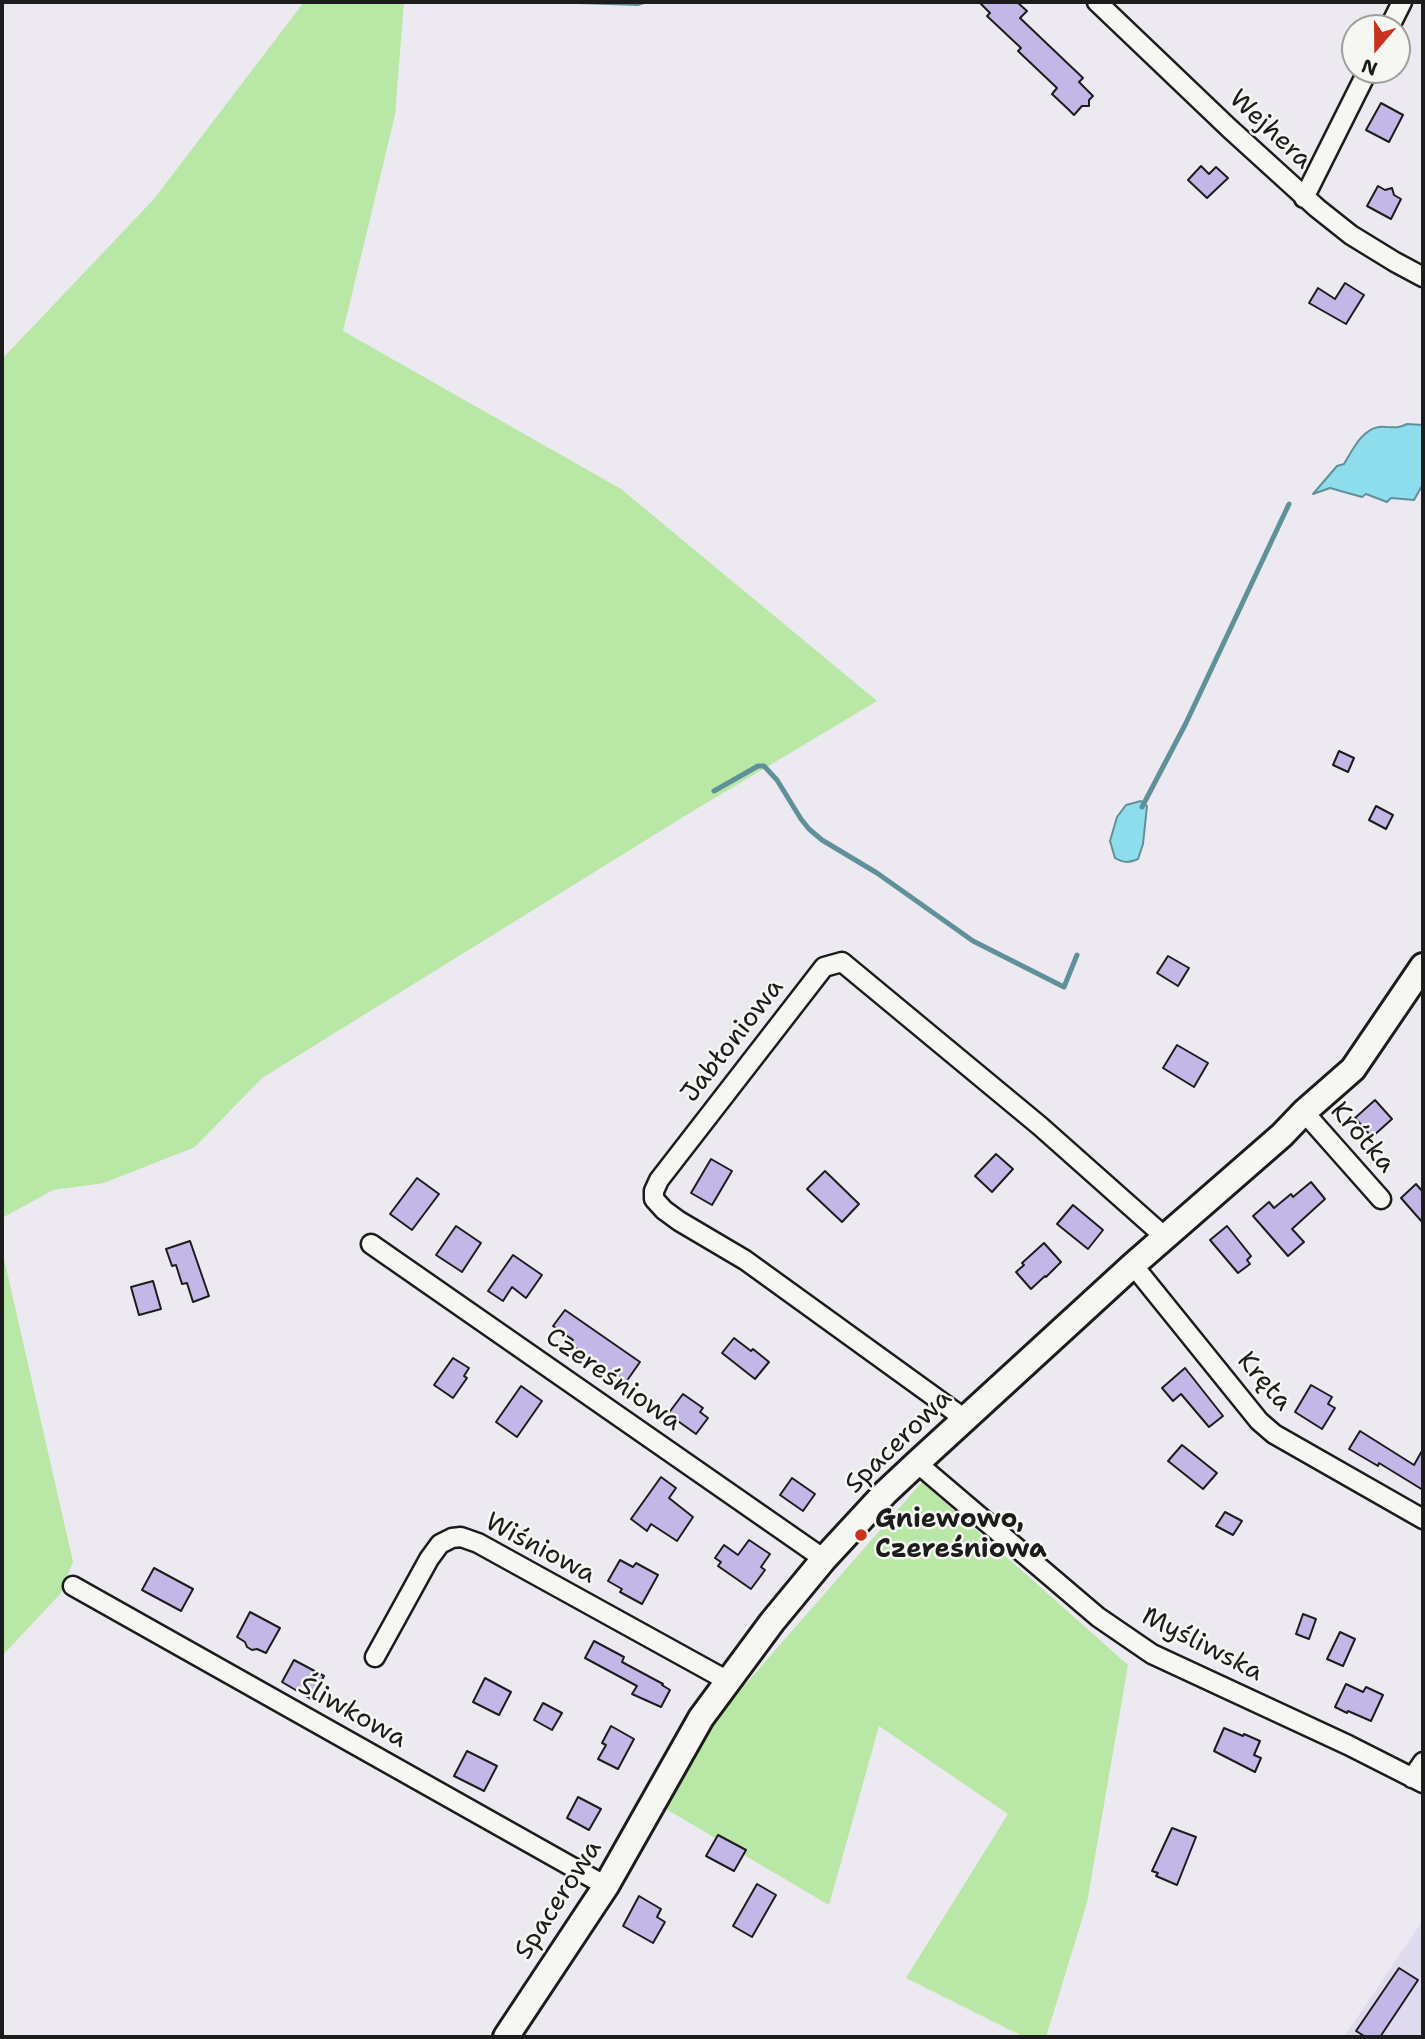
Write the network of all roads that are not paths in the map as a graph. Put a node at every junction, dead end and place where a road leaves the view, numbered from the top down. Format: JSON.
{"nodes":[{"id":1,"x":1097,"y":2,"type":"edge"},
{"id":2,"x":1361,"y":84,"type":"edge"},
{"id":3,"x":1304,"y":198,"type":"junction"},
{"id":4,"x":1423,"y":277,"type":"edge"},
{"id":5,"x":1423,"y":966,"type":"edge"},
{"id":6,"x":1304,"y":1112,"type":"junction"},
{"id":7,"x":1381,"y":1199,"type":"dead end"},
{"id":8,"x":1166,"y":1237,"type":"junction"},
{"id":9,"x":371,"y":1244,"type":"dead end"},
{"id":10,"x":1133,"y":1265,"type":"junction"},
{"id":11,"x":965,"y":1419,"type":"junction"},
{"id":12,"x":917,"y":1463,"type":"junction"},
{"id":13,"x":1423,"y":1519,"type":"edge"},
{"id":14,"x":824,"y":1559,"type":"junction"},
{"id":15,"x":73,"y":1586,"type":"dead end"},
{"id":16,"x":375,"y":1657,"type":"dead end"},
{"id":17,"x":728,"y":1681,"type":"junction"},
{"id":18,"x":1423,"y":1762,"type":"edge"},
{"id":19,"x":1418,"y":1781,"type":"edge"},
{"id":20,"x":606,"y":1886,"type":"junction"},
{"id":21,"x":506,"y":2037,"type":"edge"}],
"edges":[{"from":1,"to":3,"type":"street","name":"Wejhera"},
{"from":2,"to":3,"type":"street"},
{"from":3,"to":4,"type":"street","name":"Wejhera"},
{"from":5,"to":6,"type":"street","name":"Spacerowa"},
{"from":6,"to":7,"type":"street","name":"Krótka"},
{"from":6,"to":8,"type":"street","name":"Spacerowa"},
{"from":8,"to":10,"type":"street","name":"Spacerowa"},
{"from":8,"to":11,"type":"street","name":"Jabłoniowa"},
{"from":9,"to":14,"type":"street","name":"Czereśniowa"},
{"from":10,"to":11,"type":"street","name":"Spacerowa"},
{"from":10,"to":13,"type":"street","name":"Kręta"},
{"from":11,"to":12,"type":"street","name":"Spacerowa"},
{"from":12,"to":14,"type":"street","name":"Spacerowa"},
{"from":12,"to":19,"type":"street","name":"Myśliwska"},
{"from":14,"to":17,"type":"street","name":"Spacerowa"},
{"from":15,"to":20,"type":"street","name":"Śliwkowa"},
{"from":16,"to":17,"type":"street","name":"Wiśniowa"},
{"from":17,"to":20,"type":"street","name":"Spacerowa"},
{"from":18,"to":19,"type":"street"},
{"from":20,"to":21,"type":"street","name":"Spacerowa"}]}
